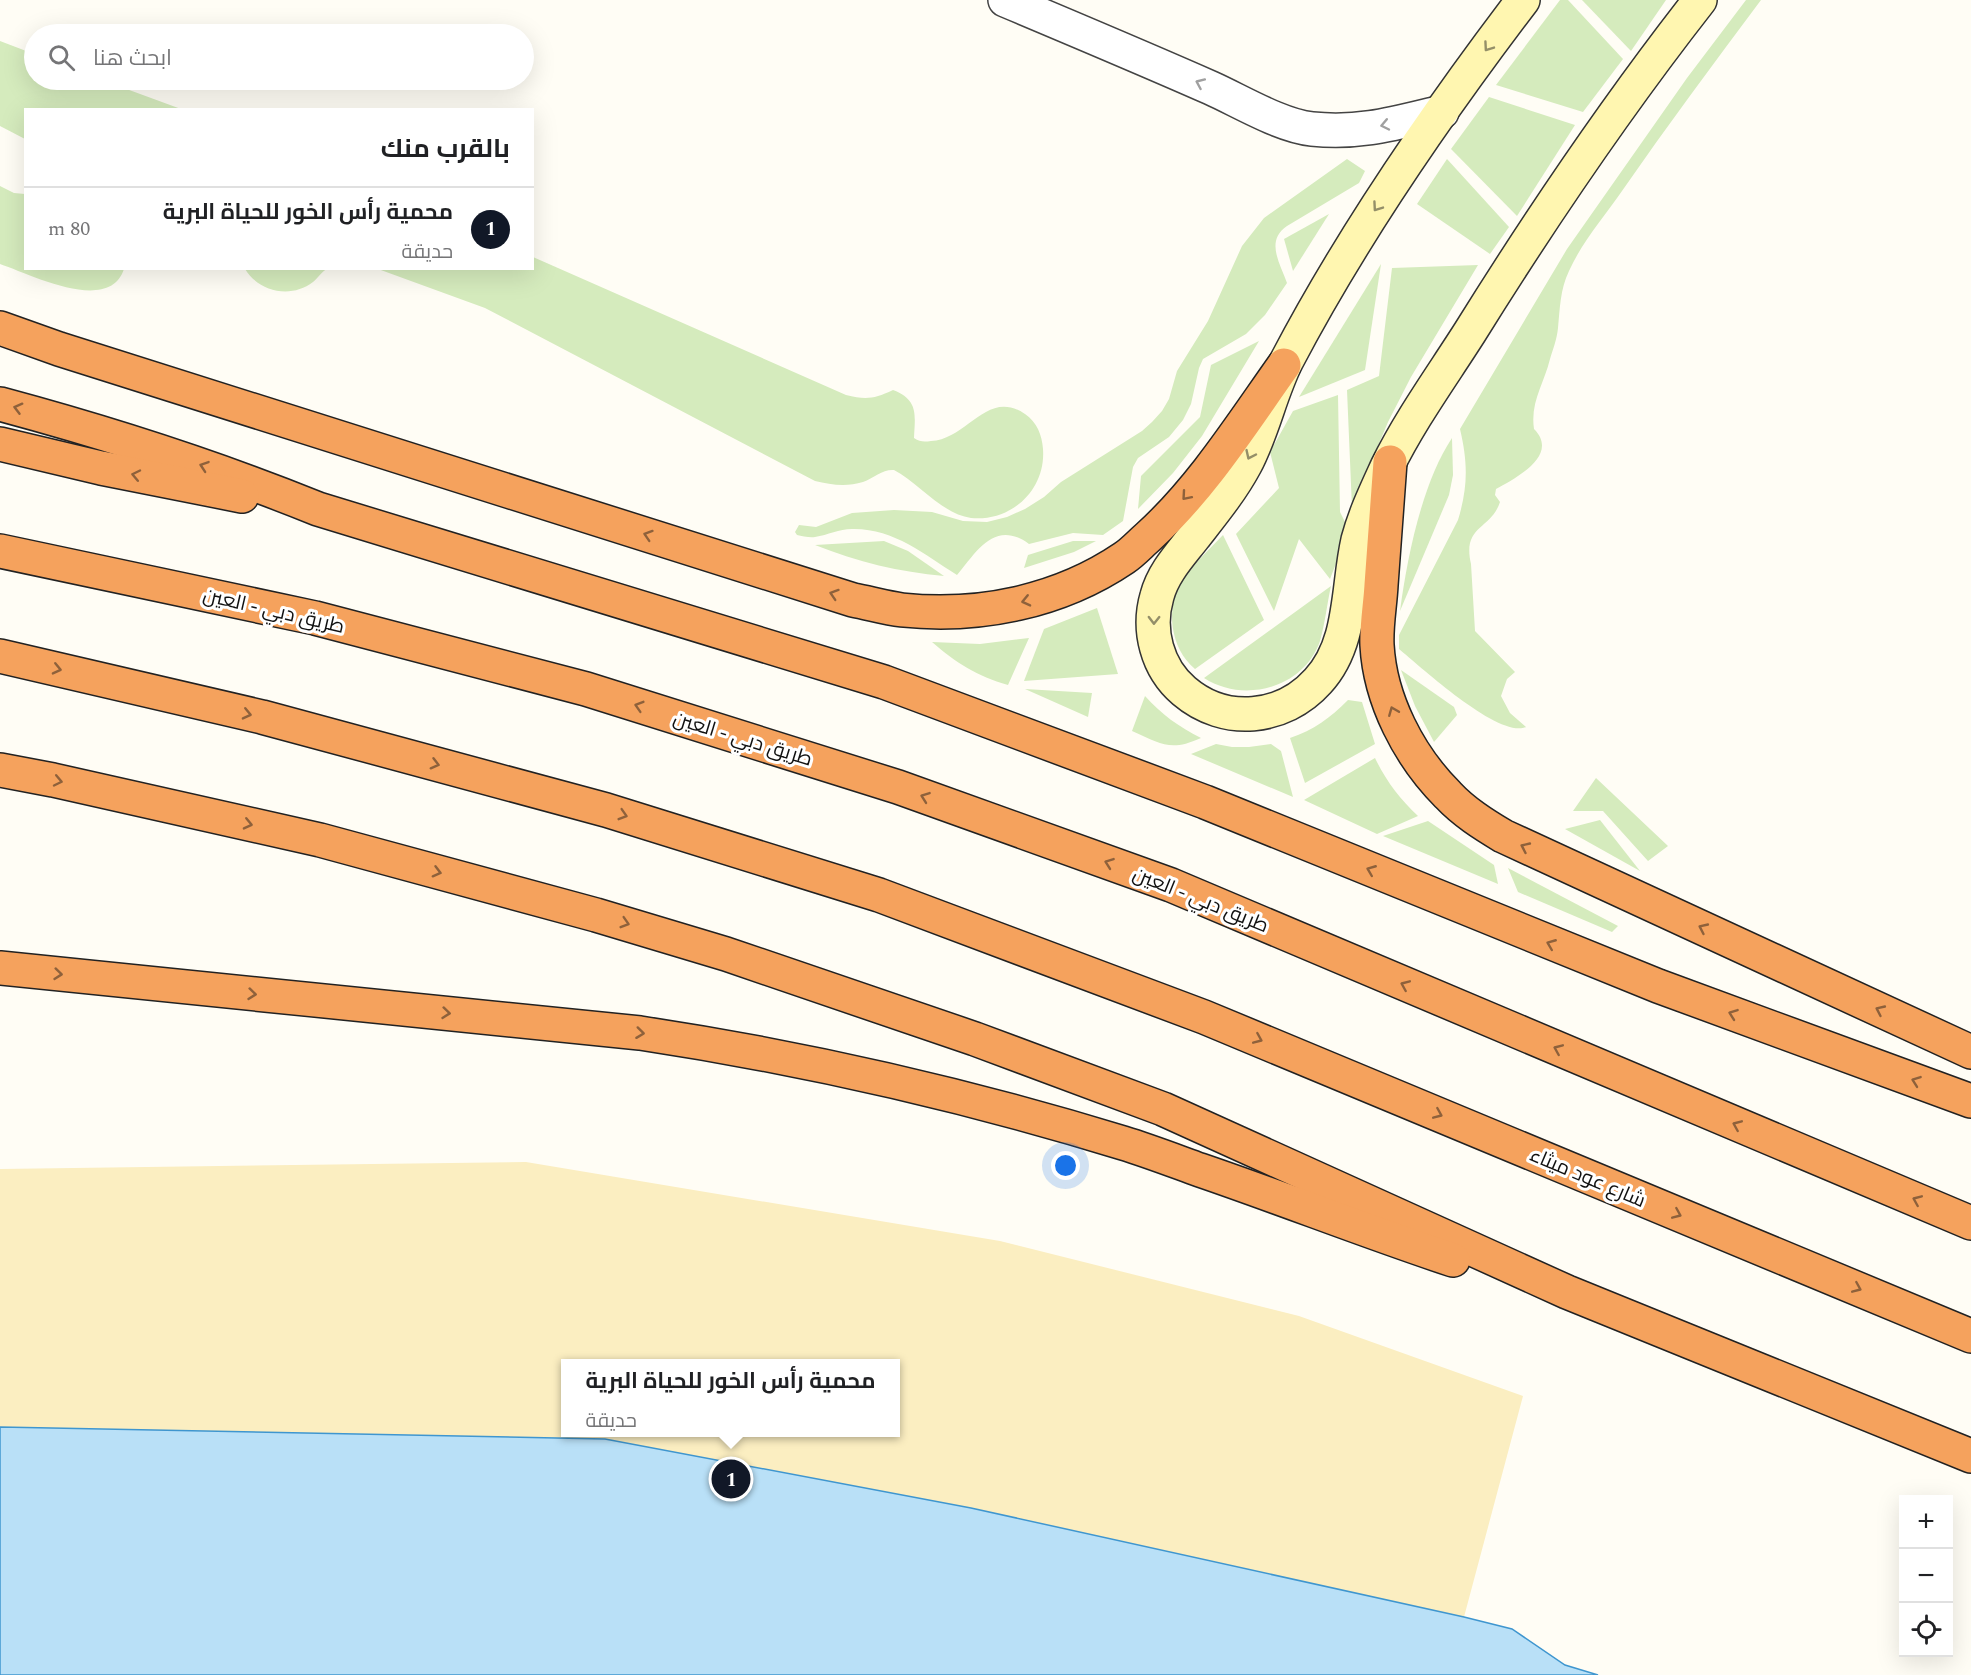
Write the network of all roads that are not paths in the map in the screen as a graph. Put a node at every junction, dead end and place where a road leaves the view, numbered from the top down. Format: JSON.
{"nodes":[{"id":1,"x":1005,"y":0,"type":"edge"},
{"id":2,"x":1523,"y":0,"type":"edge"},
{"id":3,"x":1700,"y":0,"type":"edge"},
{"id":4,"x":1442,"y":112,"type":"junction"},
{"id":5,"x":0,"y":328,"type":"edge"},
{"id":6,"x":1284,"y":366,"type":"junction"},
{"id":7,"x":0,"y":404,"type":"edge"},
{"id":8,"x":0,"y":444,"type":"edge"},
{"id":9,"x":1389,"y":462,"type":"junction"},
{"id":10,"x":318,"y":509,"type":"junction"},
{"id":11,"x":0,"y":551,"type":"edge"},
{"id":12,"x":0,"y":656,"type":"edge"},
{"id":13,"x":0,"y":770,"type":"edge"},
{"id":14,"x":0,"y":968,"type":"edge"},
{"id":15,"x":1971,"y":1052,"type":"edge"},
{"id":16,"x":1971,"y":1101,"type":"edge"},
{"id":17,"x":1971,"y":1223,"type":"edge"},
{"id":18,"x":1567,"y":1292,"type":"junction"},
{"id":19,"x":1971,"y":1336,"type":"edge"},
{"id":20,"x":1971,"y":1456,"type":"edge"}],
"edges":[{"from":4,"to":1,"type":"street","one_way":true},
{"from":2,"to":4,"type":"street","one_way":true},
{"from":3,"to":9,"type":"street"},
{"from":4,"to":6,"type":"street","one_way":true},
{"from":6,"to":5,"type":"highway","one_way":true},
{"from":6,"to":9,"type":"street","one_way":true},
{"from":10,"to":7,"type":"highway","one_way":true},
{"from":10,"to":8,"type":"highway","one_way":true},
{"from":15,"to":9,"type":"highway","one_way":true},
{"from":16,"to":10,"type":"highway","one_way":true},
{"from":17,"to":11,"type":"highway","name":"طريق دبي - العين","one_way":true},
{"from":12,"to":19,"type":"highway","name":"شارع عود ميثاء","one_way":true},
{"from":13,"to":18,"type":"highway","one_way":true},
{"from":14,"to":18,"type":"highway","one_way":true},
{"from":18,"to":20,"type":"highway"}]}
